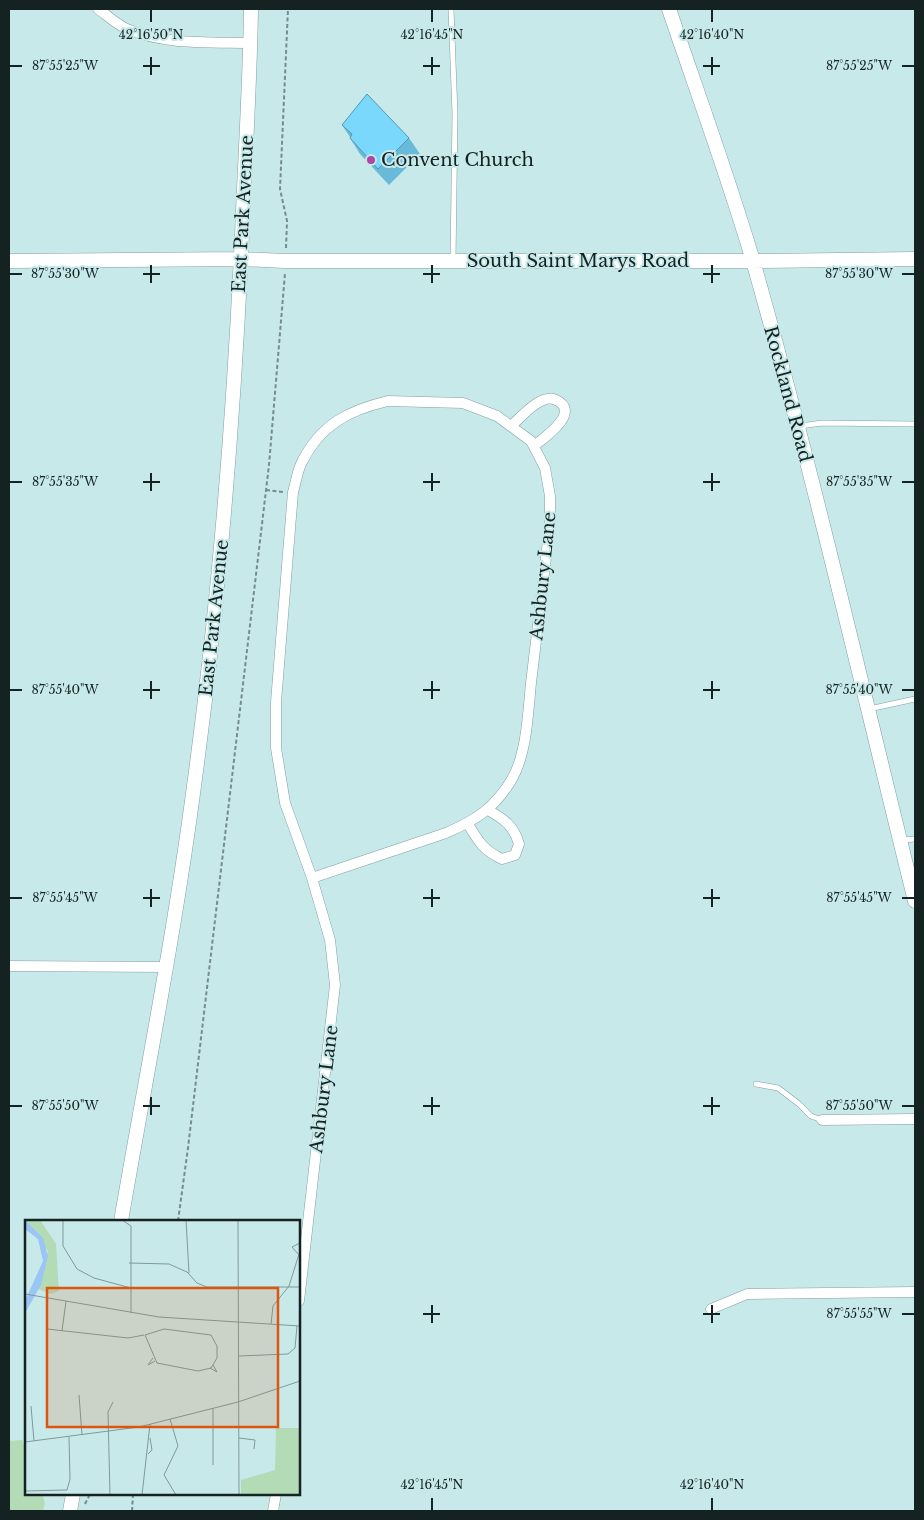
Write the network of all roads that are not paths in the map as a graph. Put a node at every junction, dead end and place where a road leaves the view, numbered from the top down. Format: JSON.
{"nodes":[{"id":1,"x":98,"y":9,"type":"edge"},
{"id":2,"x":251,"y":9,"type":"edge"},
{"id":3,"x":451,"y":9,"type":"edge"},
{"id":4,"x":668,"y":9,"type":"edge"},
{"id":5,"x":250,"y":43,"type":"junction"},
{"id":6,"x":915,"y":258,"type":"edge"},
{"id":7,"x":241,"y":259,"type":"junction"},
{"id":8,"x":9,"y":261,"type":"edge"},
{"id":9,"x":453,"y":261,"type":"junction"},
{"id":10,"x":753,"y":261,"type":"junction"},
{"id":11,"x":915,"y":424,"type":"edge"},
{"id":12,"x":511,"y":426,"type":"junction"},
{"id":13,"x":797,"y":426,"type":"junction"},
{"id":14,"x":534,"y":446,"type":"junction"},
{"id":15,"x":915,"y":699,"type":"edge"},
{"id":16,"x":868,"y":709,"type":"junction"},
{"id":17,"x":488,"y":810,"type":"junction"},
{"id":18,"x":468,"y":824,"type":"junction"},
{"id":19,"x":915,"y":839,"type":"edge"},
{"id":20,"x":900,"y":840,"type":"junction"},
{"id":21,"x":312,"y":878,"type":"junction"},
{"id":22,"x":915,"y":901,"type":"edge"},
{"id":23,"x":9,"y":966,"type":"edge"},
{"id":24,"x":165,"y":967,"type":"junction"},
{"id":25,"x":756,"y":1084,"type":"dead end"},
{"id":26,"x":915,"y":1119,"type":"edge"},
{"id":27,"x":822,"y":1120,"type":"joint"},
{"id":28,"x":121,"y":1220,"type":"edge"},
{"id":29,"x":915,"y":1292,"type":"edge"},
{"id":30,"x":300,"y":1293,"type":"edge"},
{"id":31,"x":711,"y":1309,"type":"dead end"},
{"id":32,"x":73,"y":1495,"type":"edge"},
{"id":33,"x":276,"y":1495,"type":"edge"},
{"id":34,"x":70,"y":1511,"type":"edge"},
{"id":35,"x":273,"y":1511,"type":"edge"}],
"edges":[{"from":1,"to":5,"type":"street"},
{"from":2,"to":5,"type":"main road","name":"East Park Avenue"},
{"from":3,"to":9,"type":"lane"},
{"from":4,"to":10,"type":"main road","name":"Rockland Road"},
{"from":5,"to":7,"type":"main road","name":"East Park Avenue"},
{"from":6,"to":10,"type":"main road","name":"South Saint Marys Road"},
{"from":7,"to":8,"type":"main road","name":"South Saint Marys Road"},
{"from":7,"to":9,"type":"main road","name":"South Saint Marys Road"},
{"from":7,"to":24,"type":"main road","name":"East Park Avenue"},
{"from":9,"to":10,"type":"main road","name":"South Saint Marys Road"},
{"from":10,"to":13,"type":"main road","name":"Rockland Road"},
{"from":11,"to":13,"type":"lane"},
{"from":12,"to":14,"type":"street","name":"Ashbury Lane"},
{"from":12,"to":14,"type":"street"},
{"from":12,"to":21,"type":"street","name":"Ashbury Lane"},
{"from":13,"to":16,"type":"main road","name":"Rockland Road"},
{"from":14,"to":17,"type":"street","name":"Ashbury Lane"},
{"from":15,"to":16,"type":"lane"},
{"from":16,"to":20,"type":"main road","name":"Rockland Road"},
{"from":17,"to":18,"type":"street","name":"Ashbury Lane"},
{"from":17,"to":18,"type":"street"},
{"from":18,"to":21,"type":"street","name":"Ashbury Lane"},
{"from":19,"to":20,"type":"lane"},
{"from":20,"to":22,"type":"main road","name":"Rockland Road"},
{"from":21,"to":30,"type":"street","name":"Ashbury Lane"},
{"from":23,"to":24,"type":"street"},
{"from":24,"to":28,"type":"main road","name":"East Park Avenue"},
{"from":25,"to":27,"type":"lane"},
{"from":26,"to":27,"type":"street"},
{"from":29,"to":31,"type":"street"},
{"from":32,"to":34,"type":"main road"},
{"from":33,"to":35,"type":"street"}]}
